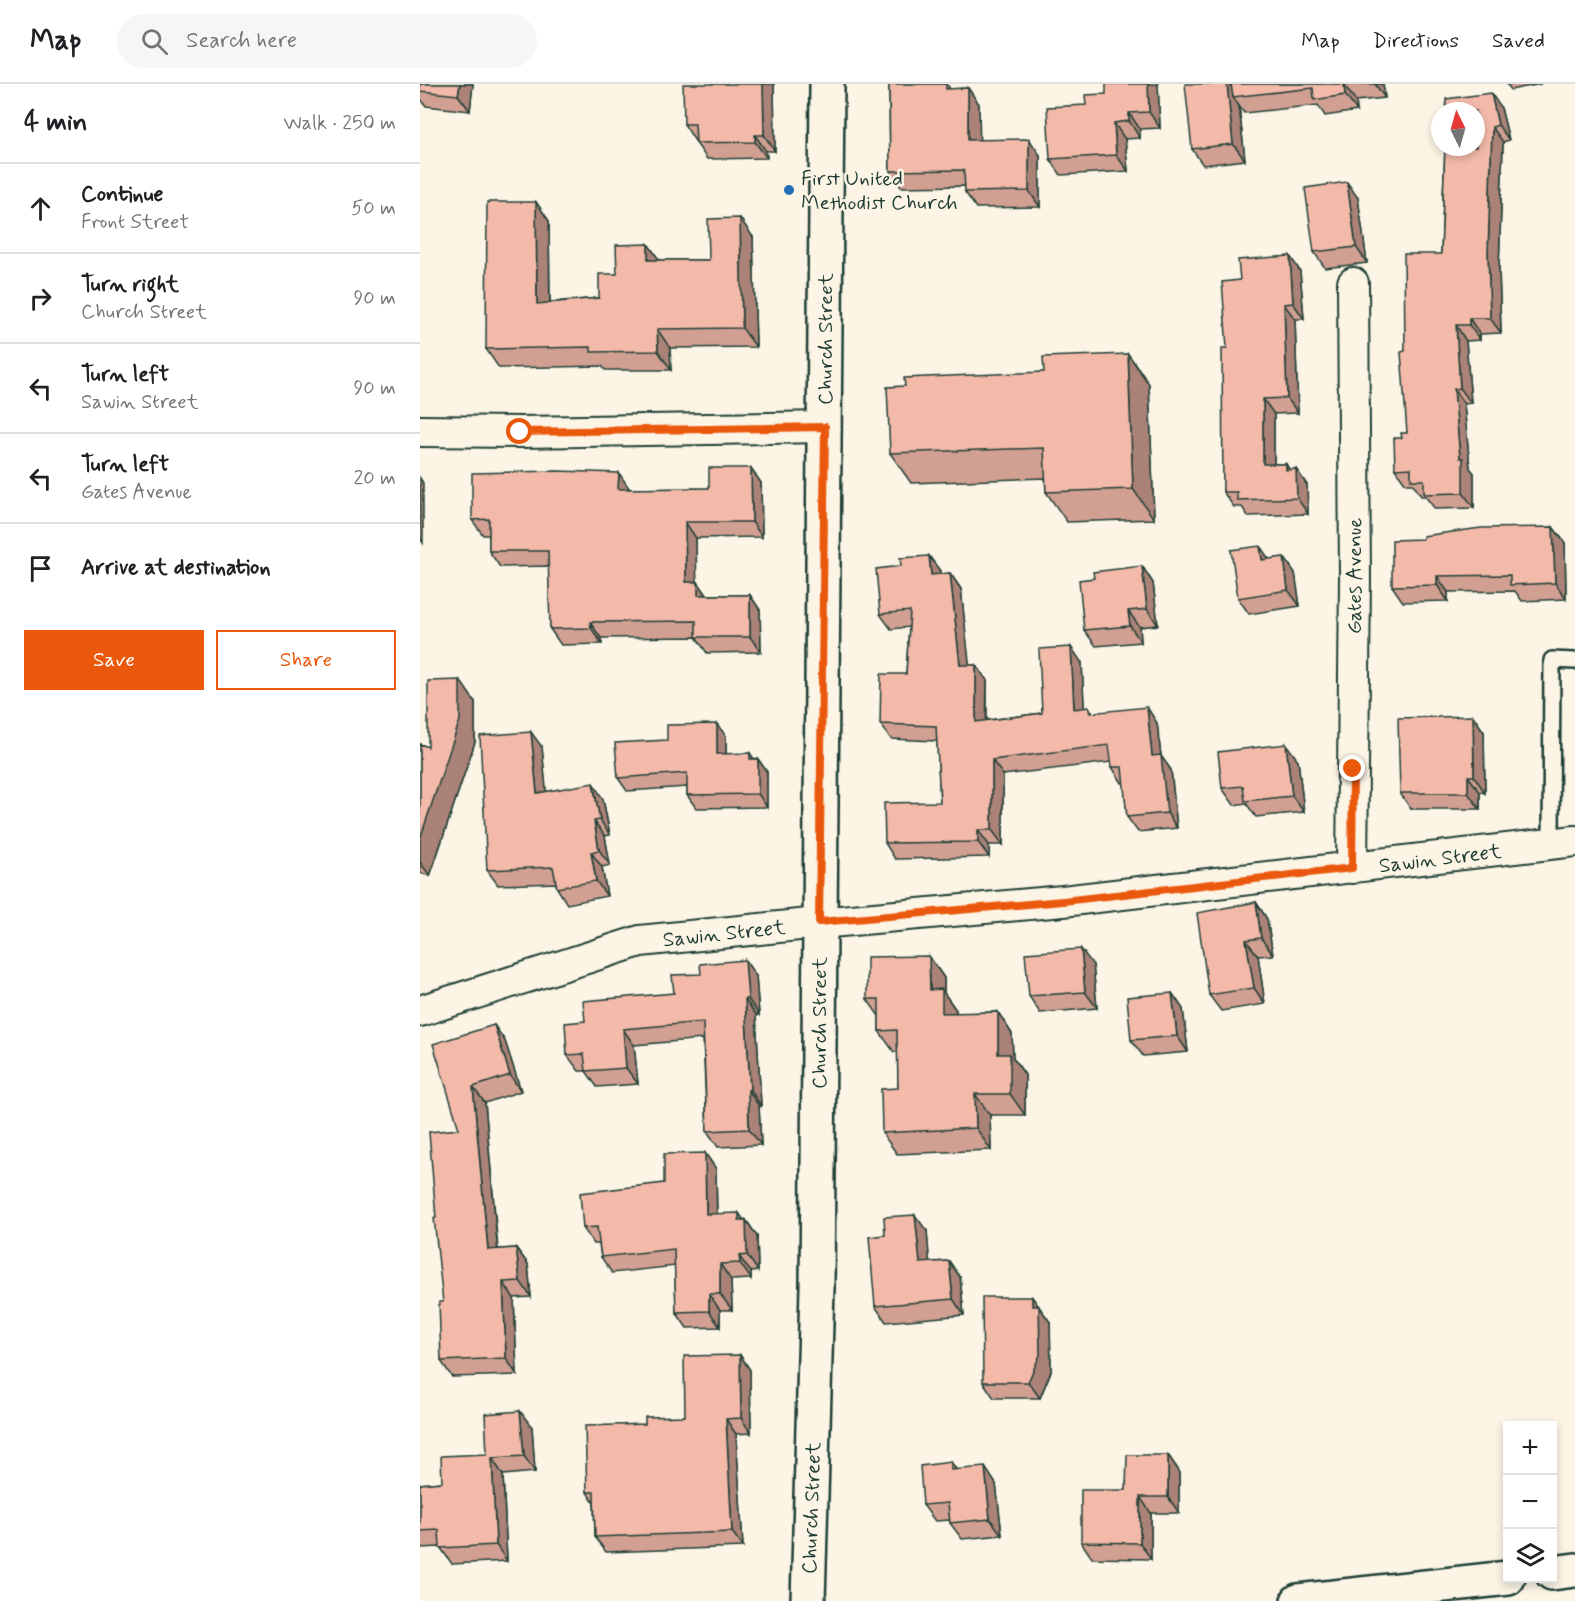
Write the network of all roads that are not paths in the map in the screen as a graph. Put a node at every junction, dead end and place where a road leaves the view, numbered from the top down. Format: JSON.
{"nodes":[{"id":1,"x":827,"y":84,"type":"edge"},
{"id":2,"x":1353,"y":283,"type":"dead end"},
{"id":3,"x":825,"y":427,"type":"junction"},
{"id":4,"x":420,"y":431,"type":"edge"},
{"id":5,"x":1575,"y":661,"type":"edge"},
{"id":6,"x":1563,"y":843,"type":"edge"},
{"id":7,"x":1352,"y":868,"type":"junction"},
{"id":8,"x":819,"y":922,"type":"junction"},
{"id":9,"x":420,"y":1011,"type":"edge"},
{"id":10,"x":1575,"y":1570,"type":"edge"},
{"id":11,"x":1557,"y":1572,"type":"edge"},
{"id":12,"x":1503,"y":1579,"type":"edge"},
{"id":13,"x":808,"y":1601,"type":"edge"},
{"id":14,"x":1298,"y":1601,"type":"edge"}],
"edges":[{"from":1,"to":3,"type":"street","name":"Church Street"},
{"from":2,"to":7,"type":"street","name":"Gates Avenue"},
{"from":3,"to":4,"type":"street"},
{"from":3,"to":8,"type":"street","name":"Church Street"},
{"from":5,"to":6,"type":"lane"},
{"from":6,"to":7,"type":"street","name":"Sawin Street"},
{"from":7,"to":8,"type":"street","name":"Sawin Street"},
{"from":8,"to":9,"type":"street","name":"Sawin Street"},
{"from":8,"to":13,"type":"street","name":"Church Street"},
{"from":10,"to":11,"type":"street"},
{"from":12,"to":14,"type":"street"}]}
